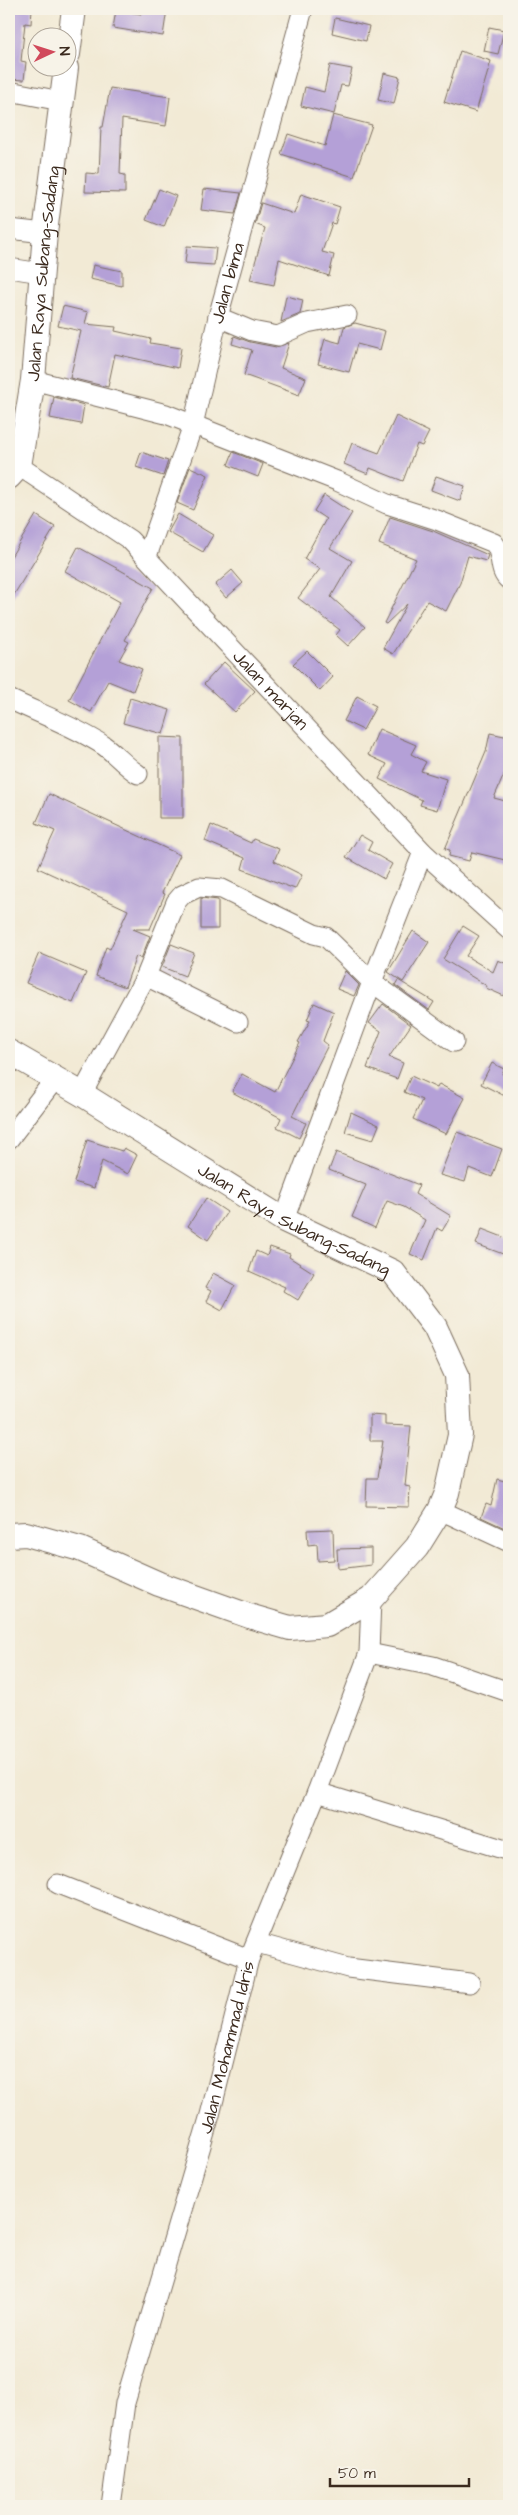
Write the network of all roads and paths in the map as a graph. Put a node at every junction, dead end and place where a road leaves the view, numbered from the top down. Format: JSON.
{"nodes":[{"id":1,"x":74,"y":9,"type":"edge"},
{"id":2,"x":303,"y":9,"type":"edge"},
{"id":3,"x":71,"y":28,"type":"edge"},
{"id":4,"x":64,"y":78,"type":"edge"},
{"id":5,"x":9,"y":91,"type":"edge"},
{"id":6,"x":61,"y":101,"type":"junction"},
{"id":7,"x":9,"y":229,"type":"edge"},
{"id":8,"x":45,"y":233,"type":"junction"},
{"id":9,"x":9,"y":268,"type":"edge"},
{"id":10,"x":42,"y":273,"type":"junction"},
{"id":11,"x":347,"y":315,"type":"dead end"},
{"id":12,"x":218,"y":316,"type":"junction"},
{"id":13,"x":34,"y":380,"type":"junction"},
{"id":14,"x":193,"y":425,"type":"junction"},
{"id":15,"x":14,"y":471,"type":"edge"},
{"id":16,"x":147,"y":556,"type":"junction"},
{"id":17,"x":509,"y":580,"type":"edge"},
{"id":18,"x":9,"y":699,"type":"edge"},
{"id":19,"x":138,"y":774,"type":"dead end"},
{"id":20,"x":423,"y":852,"type":"junction"},
{"id":21,"x":509,"y":930,"type":"edge"},
{"id":22,"x":146,"y":976,"type":"junction"},
{"id":23,"x":372,"y":982,"type":"junction"},
{"id":24,"x":238,"y":1022,"type":"dead end"},
{"id":25,"x":454,"y":1042,"type":"dead end"},
{"id":26,"x":9,"y":1052,"type":"edge"},
{"id":27,"x":55,"y":1080,"type":"junction"},
{"id":28,"x":82,"y":1094,"type":"junction"},
{"id":29,"x":9,"y":1139,"type":"edge"},
{"id":30,"x":284,"y":1220,"type":"junction"},
{"id":31,"x":440,"y":1510,"type":"junction"},
{"id":32,"x":9,"y":1534,"type":"edge"},
{"id":33,"x":509,"y":1542,"type":"edge"},
{"id":34,"x":371,"y":1600,"type":"junction"},
{"id":35,"x":369,"y":1653,"type":"junction"},
{"id":36,"x":509,"y":1692,"type":"edge"},
{"id":37,"x":317,"y":1792,"type":"junction"},
{"id":38,"x":509,"y":1851,"type":"edge"},
{"id":39,"x":58,"y":1884,"type":"dead end"},
{"id":40,"x":253,"y":1951,"type":"junction"},
{"id":41,"x":470,"y":1983,"type":"dead end"},
{"id":42,"x":111,"y":2506,"type":"edge"}],
"edges":[{"from":1,"to":3,"type":"main road"},
{"from":2,"to":12,"type":"street","name":"Jalan bima"},
{"from":4,"to":6,"type":"main road","name":"Jalan Raya Subang-Sadang"},
{"from":5,"to":6,"type":"street"},
{"from":6,"to":8,"type":"main road","name":"Jalan Raya Subang-Sadang"},
{"from":7,"to":8,"type":"street"},
{"from":8,"to":10,"type":"main road","name":"Jalan Raya Subang-Sadang"},
{"from":9,"to":10,"type":"street"},
{"from":10,"to":13,"type":"main road","name":"Jalan Raya Subang-Sadang"},
{"from":11,"to":12,"type":"street"},
{"from":12,"to":14,"type":"street","name":"Jalan bima"},
{"from":13,"to":14,"type":"street"},
{"from":13,"to":15,"type":"main road","name":"Jalan Raya Subang-Sadang"},
{"from":14,"to":16,"type":"street","name":"Jalan bima"},
{"from":14,"to":17,"type":"street"},
{"from":15,"to":16,"type":"street","name":"Jalan marjan"},
{"from":16,"to":20,"type":"street","name":"Jalan marjan"},
{"from":18,"to":19,"type":"street"},
{"from":20,"to":21,"type":"street","name":"Jalan marjan"},
{"from":20,"to":23,"type":"street"},
{"from":22,"to":23,"type":"street"},
{"from":22,"to":24,"type":"street"},
{"from":22,"to":28,"type":"street"},
{"from":23,"to":25,"type":"street"},
{"from":23,"to":30,"type":"street"},
{"from":26,"to":27,"type":"main road","name":"Jalan Raya Subang-Sadang"},
{"from":27,"to":28,"type":"main road","name":"Jalan Raya Subang-Sadang"},
{"from":27,"to":29,"type":"street"},
{"from":28,"to":30,"type":"main road","name":"Jalan Raya Subang-Sadang"},
{"from":30,"to":31,"type":"main road","name":"Jalan Raya Subang-Sadang"},
{"from":31,"to":33,"type":"street"},
{"from":31,"to":34,"type":"main road","name":"Jalan Raya Subang-Sadang"},
{"from":32,"to":34,"type":"main road","name":"Jalan Raya Subang-Sadang"},
{"from":34,"to":35,"type":"street","name":"Jalan Mohammad Idris"},
{"from":35,"to":36,"type":"street"},
{"from":35,"to":37,"type":"street","name":"Jalan Mohammad Idris"},
{"from":37,"to":38,"type":"street"},
{"from":37,"to":40,"type":"street","name":"Jalan Mohammad Idris"},
{"from":39,"to":40,"type":"street"},
{"from":40,"to":41,"type":"street"},
{"from":40,"to":42,"type":"street","name":"Jalan Mohammad Idris"}]}
